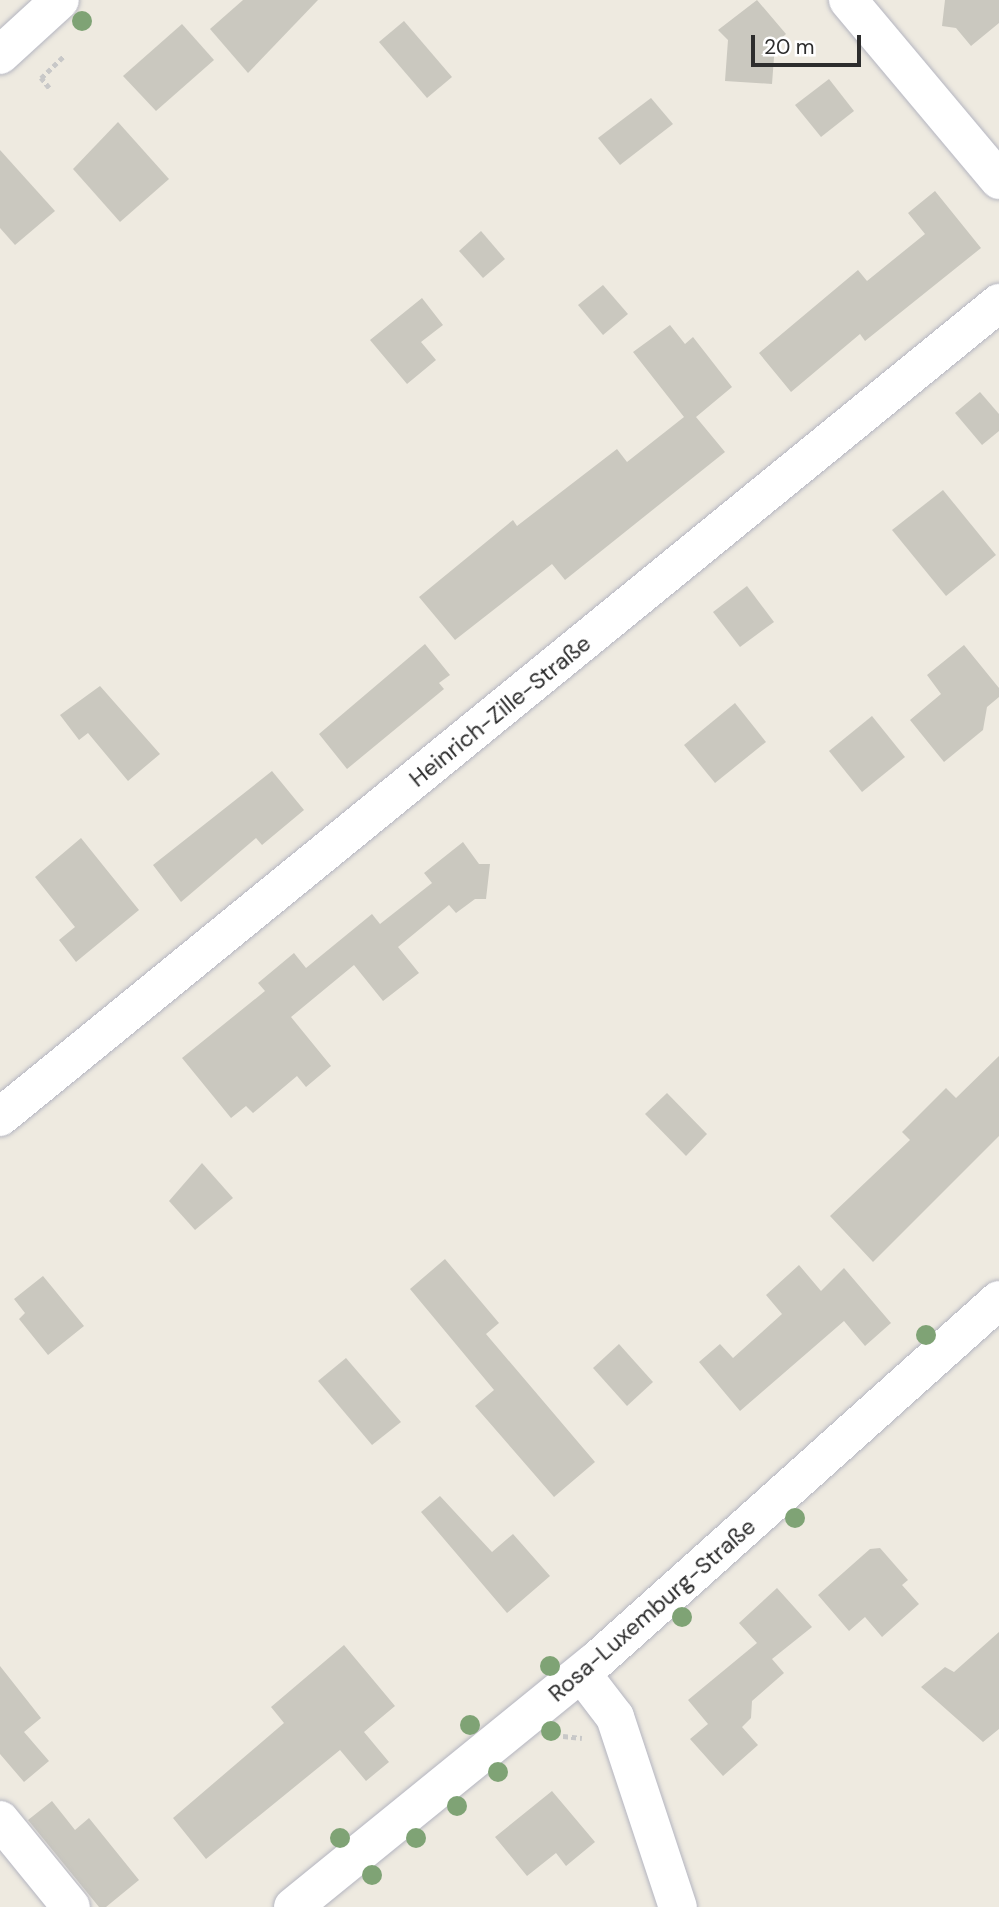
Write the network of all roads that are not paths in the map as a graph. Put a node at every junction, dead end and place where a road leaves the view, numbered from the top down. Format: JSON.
{"nodes":[{"id":1,"x":60,"y":0,"type":"edge"},
{"id":2,"x":848,"y":0,"type":"edge"},
{"id":3,"x":0,"y":55,"type":"edge"},
{"id":4,"x":999,"y":180,"type":"edge"},
{"id":5,"x":999,"y":303,"type":"edge"},
{"id":6,"x":0,"y":1117,"type":"edge"},
{"id":7,"x":999,"y":1300,"type":"edge"},
{"id":8,"x":582,"y":1674,"type":"junction"},
{"id":9,"x":0,"y":1820,"type":"edge"},
{"id":10,"x":71,"y":1907,"type":"edge"},
{"id":11,"x":293,"y":1907,"type":"edge"},
{"id":12,"x":678,"y":1907,"type":"edge"}],
"edges":[{"from":1,"to":3,"type":"street"},
{"from":2,"to":4,"type":"street"},
{"from":5,"to":6,"type":"street","name":"Heinrich-Zille-Straße"},
{"from":7,"to":8,"type":"street","name":"Rosa-Luxemburg-Straße"},
{"from":8,"to":11,"type":"street","name":"Rosa-Luxemburg-Straße"},
{"from":8,"to":12,"type":"street"},
{"from":9,"to":10,"type":"street"}]}
